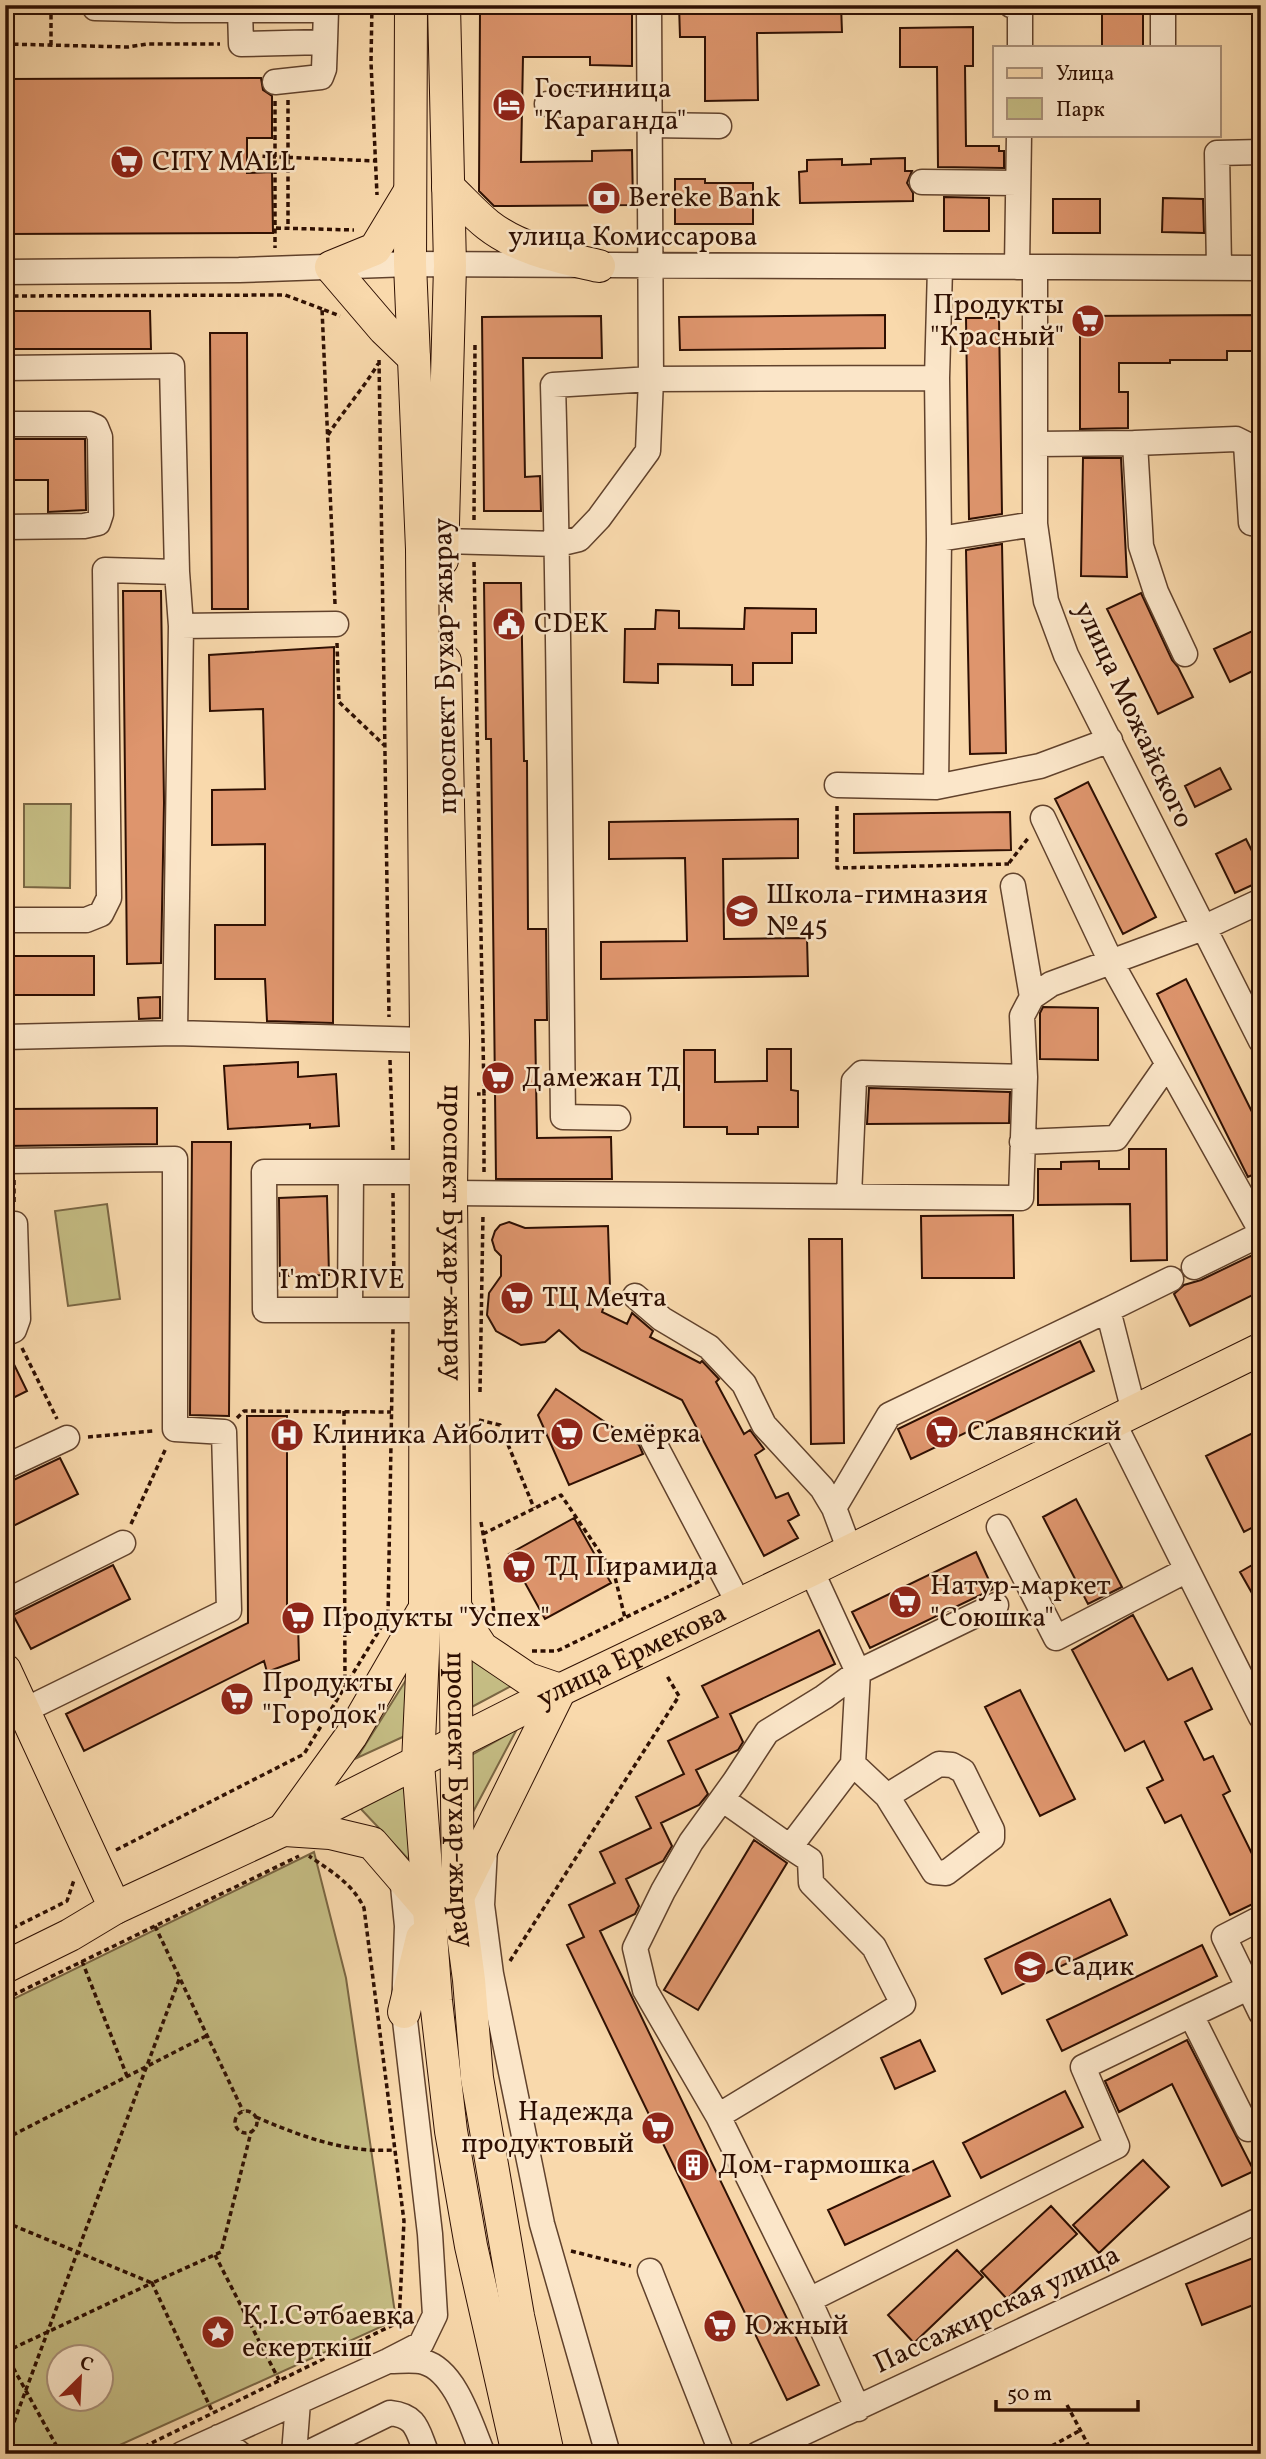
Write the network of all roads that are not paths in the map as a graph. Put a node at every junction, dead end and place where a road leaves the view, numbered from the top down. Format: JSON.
{"nodes":[{"id":1,"x":94,"y":5,"type":"edge"},
{"id":2,"x":411,"y":5,"type":"edge"},
{"id":3,"x":444,"y":5,"type":"edge"},
{"id":4,"x":649,"y":5,"type":"edge"},
{"id":5,"x":1011,"y":5,"type":"edge"},
{"id":6,"x":1163,"y":5,"type":"edge"},
{"id":7,"x":176,"y":8,"type":"edge"},
{"id":8,"x":240,"y":10,"type":"junction"},
{"id":9,"x":325,"y":42,"type":"junction"},
{"id":10,"x":1020,"y":46,"type":"edge"},
{"id":11,"x":1163,"y":46,"type":"edge"},
{"id":12,"x":281,"y":81,"type":"road end"},
{"id":13,"x":547,"y":104,"type":"dead end"},
{"id":14,"x":649,"y":115,"type":"junction"},
{"id":15,"x":719,"y":126,"type":"dead end"},
{"id":16,"x":1019,"y":136,"type":"edge"},
{"id":17,"x":1261,"y":152,"type":"edge"},
{"id":18,"x":922,"y":182,"type":"dead end"},
{"id":19,"x":1018,"y":183,"type":"junction"},
{"id":20,"x":448,"y":187,"type":"junction"},
{"id":21,"x":410,"y":191,"type":"junction"},
{"id":22,"x":410,"y":264,"type":"junction"},
{"id":23,"x":450,"y":266,"type":"junction"},
{"id":24,"x":599,"y":266,"type":"junction"},
{"id":25,"x":651,"y":266,"type":"junction"},
{"id":26,"x":331,"y":267,"type":"junction"},
{"id":27,"x":1026,"y":267,"type":"junction"},
{"id":28,"x":1219,"y":267,"type":"junction"},
{"id":29,"x":940,"y":268,"type":"junction"},
{"id":30,"x":1261,"y":268,"type":"edge"},
{"id":31,"x":5,"y":272,"type":"edge"},
{"id":32,"x":414,"y":358,"type":"junction"},
{"id":33,"x":5,"y":368,"type":"edge"},
{"id":34,"x":937,"y":377,"type":"junction"},
{"id":35,"x":651,"y":379,"type":"junction"},
{"id":36,"x":5,"y":424,"type":"edge"},
{"id":37,"x":1135,"y":443,"type":"junction"},
{"id":38,"x":1036,"y":444,"type":"junction"},
{"id":39,"x":1035,"y":524,"type":"junction"},
{"id":40,"x":1261,"y":524,"type":"edge"},
{"id":41,"x":5,"y":527,"type":"edge"},
{"id":42,"x":939,"y":539,"type":"junction"},
{"id":43,"x":442,"y":541,"type":"junction"},
{"id":44,"x":558,"y":544,"type":"junction"},
{"id":45,"x":177,"y":572,"type":"junction"},
{"id":46,"x":336,"y":624,"type":"road end"},
{"id":47,"x":181,"y":626,"type":"junction"},
{"id":48,"x":1185,"y":654,"type":"dead end"},
{"id":49,"x":1110,"y":740,"type":"junction"},
{"id":50,"x":837,"y":785,"type":"road end"},
{"id":51,"x":936,"y":787,"type":"junction"},
{"id":52,"x":1043,"y":818,"type":"road end"},
{"id":53,"x":1011,"y":874,"type":"road end"},
{"id":54,"x":1261,"y":901,"type":"edge"},
{"id":55,"x":5,"y":920,"type":"edge"},
{"id":56,"x":1203,"y":928,"type":"junction"},
{"id":57,"x":1112,"y":964,"type":"junction"},
{"id":58,"x":1032,"y":997,"type":"junction"},
{"id":59,"x":175,"y":1033,"type":"junction"},
{"id":60,"x":5,"y":1037,"type":"edge"},
{"id":61,"x":440,"y":1040,"type":"junction"},
{"id":62,"x":1261,"y":1041,"type":"edge"},
{"id":63,"x":1167,"y":1065,"type":"junction"},
{"id":64,"x":1025,"y":1077,"type":"junction"},
{"id":65,"x":618,"y":1118,"type":"dead end"},
{"id":66,"x":1021,"y":1142,"type":"junction"},
{"id":67,"x":9,"y":1161,"type":"edge"},
{"id":68,"x":426,"y":1171,"type":"junction"},
{"id":69,"x":351,"y":1172,"type":"junction"},
{"id":70,"x":451,"y":1193,"type":"junction"},
{"id":71,"x":849,"y":1196,"type":"junction"},
{"id":72,"x":15,"y":1224,"type":"road end"},
{"id":73,"x":1261,"y":1232,"type":"edge"},
{"id":74,"x":1194,"y":1267,"type":"dead end"},
{"id":75,"x":1171,"y":1279,"type":"dead end"},
{"id":76,"x":635,"y":1296,"type":"dead end"},
{"id":77,"x":350,"y":1310,"type":"junction"},
{"id":78,"x":427,"y":1310,"type":"junction"},
{"id":79,"x":1108,"y":1310,"type":"junction"},
{"id":80,"x":9,"y":1332,"type":"edge"},
{"id":81,"x":1261,"y":1349,"type":"edge"},
{"id":82,"x":1124,"y":1417,"type":"junction"},
{"id":83,"x":67,"y":1438,"type":"road end"},
{"id":84,"x":653,"y":1441,"type":"dead end"},
{"id":85,"x":5,"y":1467,"type":"edge"},
{"id":86,"x":834,"y":1508,"type":"junction"},
{"id":87,"x":999,"y":1527,"type":"dead end"},
{"id":88,"x":123,"y":1544,"type":"road end"},
{"id":89,"x":850,"y":1551,"type":"junction"},
{"id":90,"x":811,"y":1570,"type":"junction"},
{"id":91,"x":1187,"y":1570,"type":"junction"},
{"id":92,"x":5,"y":1602,"type":"edge"},
{"id":93,"x":739,"y":1604,"type":"junction"},
{"id":94,"x":996,"y":1605,"type":"dead end"},
{"id":95,"x":440,"y":1607,"type":"junction"},
{"id":96,"x":5,"y":1670,"type":"edge"},
{"id":97,"x":858,"y":1672,"type":"junction"},
{"id":98,"x":560,"y":1690,"type":"junction"},
{"id":99,"x":24,"y":1710,"type":"junction"},
{"id":100,"x":1261,"y":1717,"type":"edge"},
{"id":101,"x":455,"y":1742,"type":"junction"},
{"id":102,"x":418,"y":1763,"type":"junction"},
{"id":103,"x":853,"y":1764,"type":"junction"},
{"id":104,"x":887,"y":1796,"type":"junction"},
{"id":105,"x":722,"y":1799,"type":"junction"},
{"id":106,"x":283,"y":1830,"type":"junction"},
{"id":107,"x":485,"y":1844,"type":"junction"},
{"id":108,"x":790,"y":1847,"type":"junction"},
{"id":109,"x":402,"y":1876,"type":"junction"},
{"id":110,"x":458,"y":1896,"type":"junction"},
{"id":111,"x":115,"y":1908,"type":"junction"},
{"id":112,"x":429,"y":1909,"type":"junction"},
{"id":113,"x":1261,"y":1918,"type":"edge"},
{"id":114,"x":5,"y":1967,"type":"edge"},
{"id":115,"x":489,"y":1973,"type":"junction"},
{"id":116,"x":1248,"y":1988,"type":"junction"},
{"id":117,"x":404,"y":2012,"type":"junction"},
{"id":118,"x":1261,"y":2013,"type":"edge"},
{"id":119,"x":1191,"y":2015,"type":"junction"},
{"id":120,"x":718,"y":2116,"type":"junction"},
{"id":121,"x":1261,"y":2123,"type":"edge"},
{"id":122,"x":1261,"y":2219,"type":"edge"},
{"id":123,"x":650,"y":2271,"type":"road end"},
{"id":124,"x":809,"y":2300,"type":"junction"},
{"id":125,"x":388,"y":2361,"type":"junction"},
{"id":126,"x":298,"y":2402,"type":"junction"},
{"id":127,"x":858,"y":2409,"type":"junction"},
{"id":128,"x":219,"y":2437,"type":"junction"},
{"id":129,"x":181,"y":2454,"type":"edge"},
{"id":130,"x":240,"y":2454,"type":"edge"},
{"id":131,"x":294,"y":2454,"type":"edge"},
{"id":132,"x":306,"y":2454,"type":"edge"},
{"id":133,"x":427,"y":2454,"type":"edge"},
{"id":134,"x":483,"y":2454,"type":"edge"},
{"id":135,"x":518,"y":2454,"type":"edge"},
{"id":136,"x":548,"y":2454,"type":"edge"},
{"id":137,"x":608,"y":2454,"type":"edge"},
{"id":138,"x":722,"y":2454,"type":"edge"},
{"id":139,"x":758,"y":2454,"type":"edge"}],
"edges":[{"from":1,"to":7,"type":"street"},
{"from":2,"to":21,"type":"main road","name":"проспект Бухар-жырау"},
{"from":3,"to":20,"type":"main road","name":"проспект Бухар-жырау"},
{"from":4,"to":14,"type":"street"},
{"from":5,"to":10,"type":"street"},
{"from":6,"to":11,"type":"street"},
{"from":7,"to":8,"type":"street"},
{"from":8,"to":9,"type":"street"},
{"from":8,"to":9,"type":"street"},
{"from":9,"to":12,"type":"street"},
{"from":13,"to":14,"type":"street"},
{"from":14,"to":15,"type":"street"},
{"from":14,"to":25,"type":"street"},
{"from":16,"to":19,"type":"street","name":"улица Можайского"},
{"from":17,"to":28,"type":"street"},
{"from":18,"to":19,"type":"street"},
{"from":19,"to":27,"type":"street","name":"улица Можайского"},
{"from":20,"to":23,"type":"main road","name":"проспект Бухар-жырау"},
{"from":20,"to":24,"type":"main road"},
{"from":21,"to":22,"type":"main road","name":"проспект Бухар-жырау"},
{"from":21,"to":26,"type":"main road"},
{"from":22,"to":23,"type":"street","name":"улица Комиссарова"},
{"from":22,"to":26,"type":"street","name":"улица Комиссарова"},
{"from":22,"to":32,"type":"main road","name":"проспект Бухар-жырау"},
{"from":23,"to":24,"type":"street","name":"улица Комиссарова"},
{"from":23,"to":43,"type":"main road","name":"проспект Бухар-жырау"},
{"from":24,"to":25,"type":"street","name":"улица Комиссарова"},
{"from":25,"to":29,"type":"street","name":"улица Комиссарова"},
{"from":25,"to":35,"type":"street"},
{"from":26,"to":31,"type":"street","name":"улица Комиссарова"},
{"from":26,"to":32,"type":"main road"},
{"from":27,"to":28,"type":"street","name":"улица Комиссарова"},
{"from":27,"to":29,"type":"street","name":"улица Комиссарова"},
{"from":27,"to":38,"type":"street","name":"улица Можайского"},
{"from":28,"to":30,"type":"street","name":"улица Комиссарова"},
{"from":29,"to":34,"type":"street"},
{"from":32,"to":61,"type":"main road","name":"проспект Бухар-жырау"},
{"from":33,"to":45,"type":"street"},
{"from":34,"to":35,"type":"street"},
{"from":34,"to":42,"type":"street"},
{"from":35,"to":44,"type":"street"},
{"from":35,"to":44,"type":"street"},
{"from":36,"to":41,"type":"street"},
{"from":37,"to":38,"type":"street"},
{"from":37,"to":40,"type":"street"},
{"from":37,"to":48,"type":"street"},
{"from":38,"to":39,"type":"street","name":"улица Можайского"},
{"from":39,"to":42,"type":"street"},
{"from":39,"to":49,"type":"street","name":"улица Можайского"},
{"from":42,"to":51,"type":"street"},
{"from":43,"to":44,"type":"street"},
{"from":43,"to":61,"type":"main road","name":"проспект Бухар-жырау"},
{"from":44,"to":65,"type":"street"},
{"from":45,"to":47,"type":"street"},
{"from":45,"to":55,"type":"street"},
{"from":46,"to":47,"type":"street"},
{"from":47,"to":59,"type":"street"},
{"from":49,"to":51,"type":"street"},
{"from":49,"to":56,"type":"street","name":"улица Можайского"},
{"from":50,"to":51,"type":"street"},
{"from":52,"to":57,"type":"street"},
{"from":53,"to":58,"type":"street"},
{"from":54,"to":56,"type":"street"},
{"from":56,"to":57,"type":"street"},
{"from":56,"to":62,"type":"street","name":"улица Можайского"},
{"from":57,"to":58,"type":"street"},
{"from":57,"to":63,"type":"street"},
{"from":58,"to":64,"type":"street"},
{"from":59,"to":60,"type":"street"},
{"from":59,"to":61,"type":"street"},
{"from":61,"to":68,"type":"main road","name":"проспект Бухар-жырау"},
{"from":61,"to":70,"type":"main road","name":"проспект Бухар-жырау"},
{"from":63,"to":66,"type":"street"},
{"from":63,"to":73,"type":"street"},
{"from":64,"to":66,"type":"street"},
{"from":64,"to":71,"type":"street"},
{"from":66,"to":71,"type":"street"},
{"from":67,"to":99,"type":"street"},
{"from":68,"to":69,"type":"street","name":"I'mDRIVE"},
{"from":68,"to":78,"type":"main road","name":"проспект Бухар-жырау"},
{"from":69,"to":77,"type":"street"},
{"from":69,"to":77,"type":"street","name":"I'mDRIVE"},
{"from":70,"to":71,"type":"street"},
{"from":70,"to":95,"type":"main road","name":"проспект Бухар-жырау"},
{"from":72,"to":80,"type":"street"},
{"from":73,"to":74,"type":"street"},
{"from":75,"to":79,"type":"street"},
{"from":76,"to":86,"type":"street"},
{"from":77,"to":78,"type":"street","name":"I'mDRIVE"},
{"from":78,"to":95,"type":"main road","name":"проспект Бухар-жырау"},
{"from":79,"to":82,"type":"street"},
{"from":79,"to":86,"type":"street"},
{"from":81,"to":82,"type":"main road","name":"улица Ермекова"},
{"from":82,"to":89,"type":"main road","name":"улица Ермекова"},
{"from":82,"to":91,"type":"street"},
{"from":83,"to":85,"type":"street"},
{"from":84,"to":93,"type":"street"},
{"from":86,"to":89,"type":"street"},
{"from":87,"to":91,"type":"street"},
{"from":88,"to":92,"type":"street"},
{"from":89,"to":90,"type":"main road","name":"улица Ермекова"},
{"from":90,"to":93,"type":"main road","name":"улица Ермекова"},
{"from":90,"to":97,"type":"street"},
{"from":91,"to":100,"type":"street"},
{"from":93,"to":98,"type":"main road","name":"улица Ермекова"},
{"from":94,"to":97,"type":"street"},
{"from":95,"to":98,"type":"main road"},
{"from":95,"to":101,"type":"main road","name":"проспект Бухар-жырау"},
{"from":95,"to":102,"type":"main road","name":"проспект Бухар-жырау"},
{"from":95,"to":106,"type":"main road"},
{"from":96,"to":99,"type":"main road"},
{"from":97,"to":103,"type":"street"},
{"from":97,"to":105,"type":"street"},
{"from":98,"to":101,"type":"main road","name":"улица Ермекова"},
{"from":98,"to":107,"type":"main road"},
{"from":99,"to":111,"type":"main road"},
{"from":101,"to":102,"type":"main road","name":"улица Ермекова"},
{"from":101,"to":110,"type":"main road","name":"проспект Бухар-жырау"},
{"from":102,"to":106,"type":"main road","name":"улица Ермекова"},
{"from":102,"to":112,"type":"main road","name":"проспект Бухар-жырау"},
{"from":103,"to":104,"type":"street"},
{"from":103,"to":108,"type":"street"},
{"from":104,"to":104,"type":"street"},
{"from":105,"to":108,"type":"street"},
{"from":105,"to":120,"type":"street"},
{"from":106,"to":109,"type":"main road"},
{"from":106,"to":111,"type":"main road","name":"улица Ермекова"},
{"from":107,"to":110,"type":"main road"},
{"from":107,"to":115,"type":"street"},
{"from":108,"to":120,"type":"street"},
{"from":109,"to":112,"type":"main road"},
{"from":109,"to":117,"type":"street"},
{"from":110,"to":115,"type":"main road","name":"проспект Бухар-жырау"},
{"from":111,"to":114,"type":"main road","name":"улица Ермекова"},
{"from":112,"to":117,"type":"main road"},
{"from":112,"to":135,"type":"main road","name":"проспект Бухар-жырау"},
{"from":113,"to":116,"type":"street"},
{"from":115,"to":136,"type":"main road","name":"проспект Бухар-жырау"},
{"from":115,"to":137,"type":"street"},
{"from":116,"to":118,"type":"street"},
{"from":116,"to":119,"type":"street"},
{"from":117,"to":125,"type":"street"},
{"from":119,"to":121,"type":"street"},
{"from":119,"to":124,"type":"street"},
{"from":120,"to":124,"type":"street"},
{"from":122,"to":127,"type":"street","name":"Пассажирская улица"},
{"from":123,"to":138,"type":"street"},
{"from":124,"to":127,"type":"street"},
{"from":125,"to":126,"type":"street"},
{"from":125,"to":134,"type":"street"},
{"from":126,"to":128,"type":"street"},
{"from":126,"to":131,"type":"street"},
{"from":127,"to":139,"type":"street","name":"Пассажирская улица"},
{"from":128,"to":129,"type":"street"},
{"from":128,"to":130,"type":"street"},
{"from":132,"to":133,"type":"street"}]}
